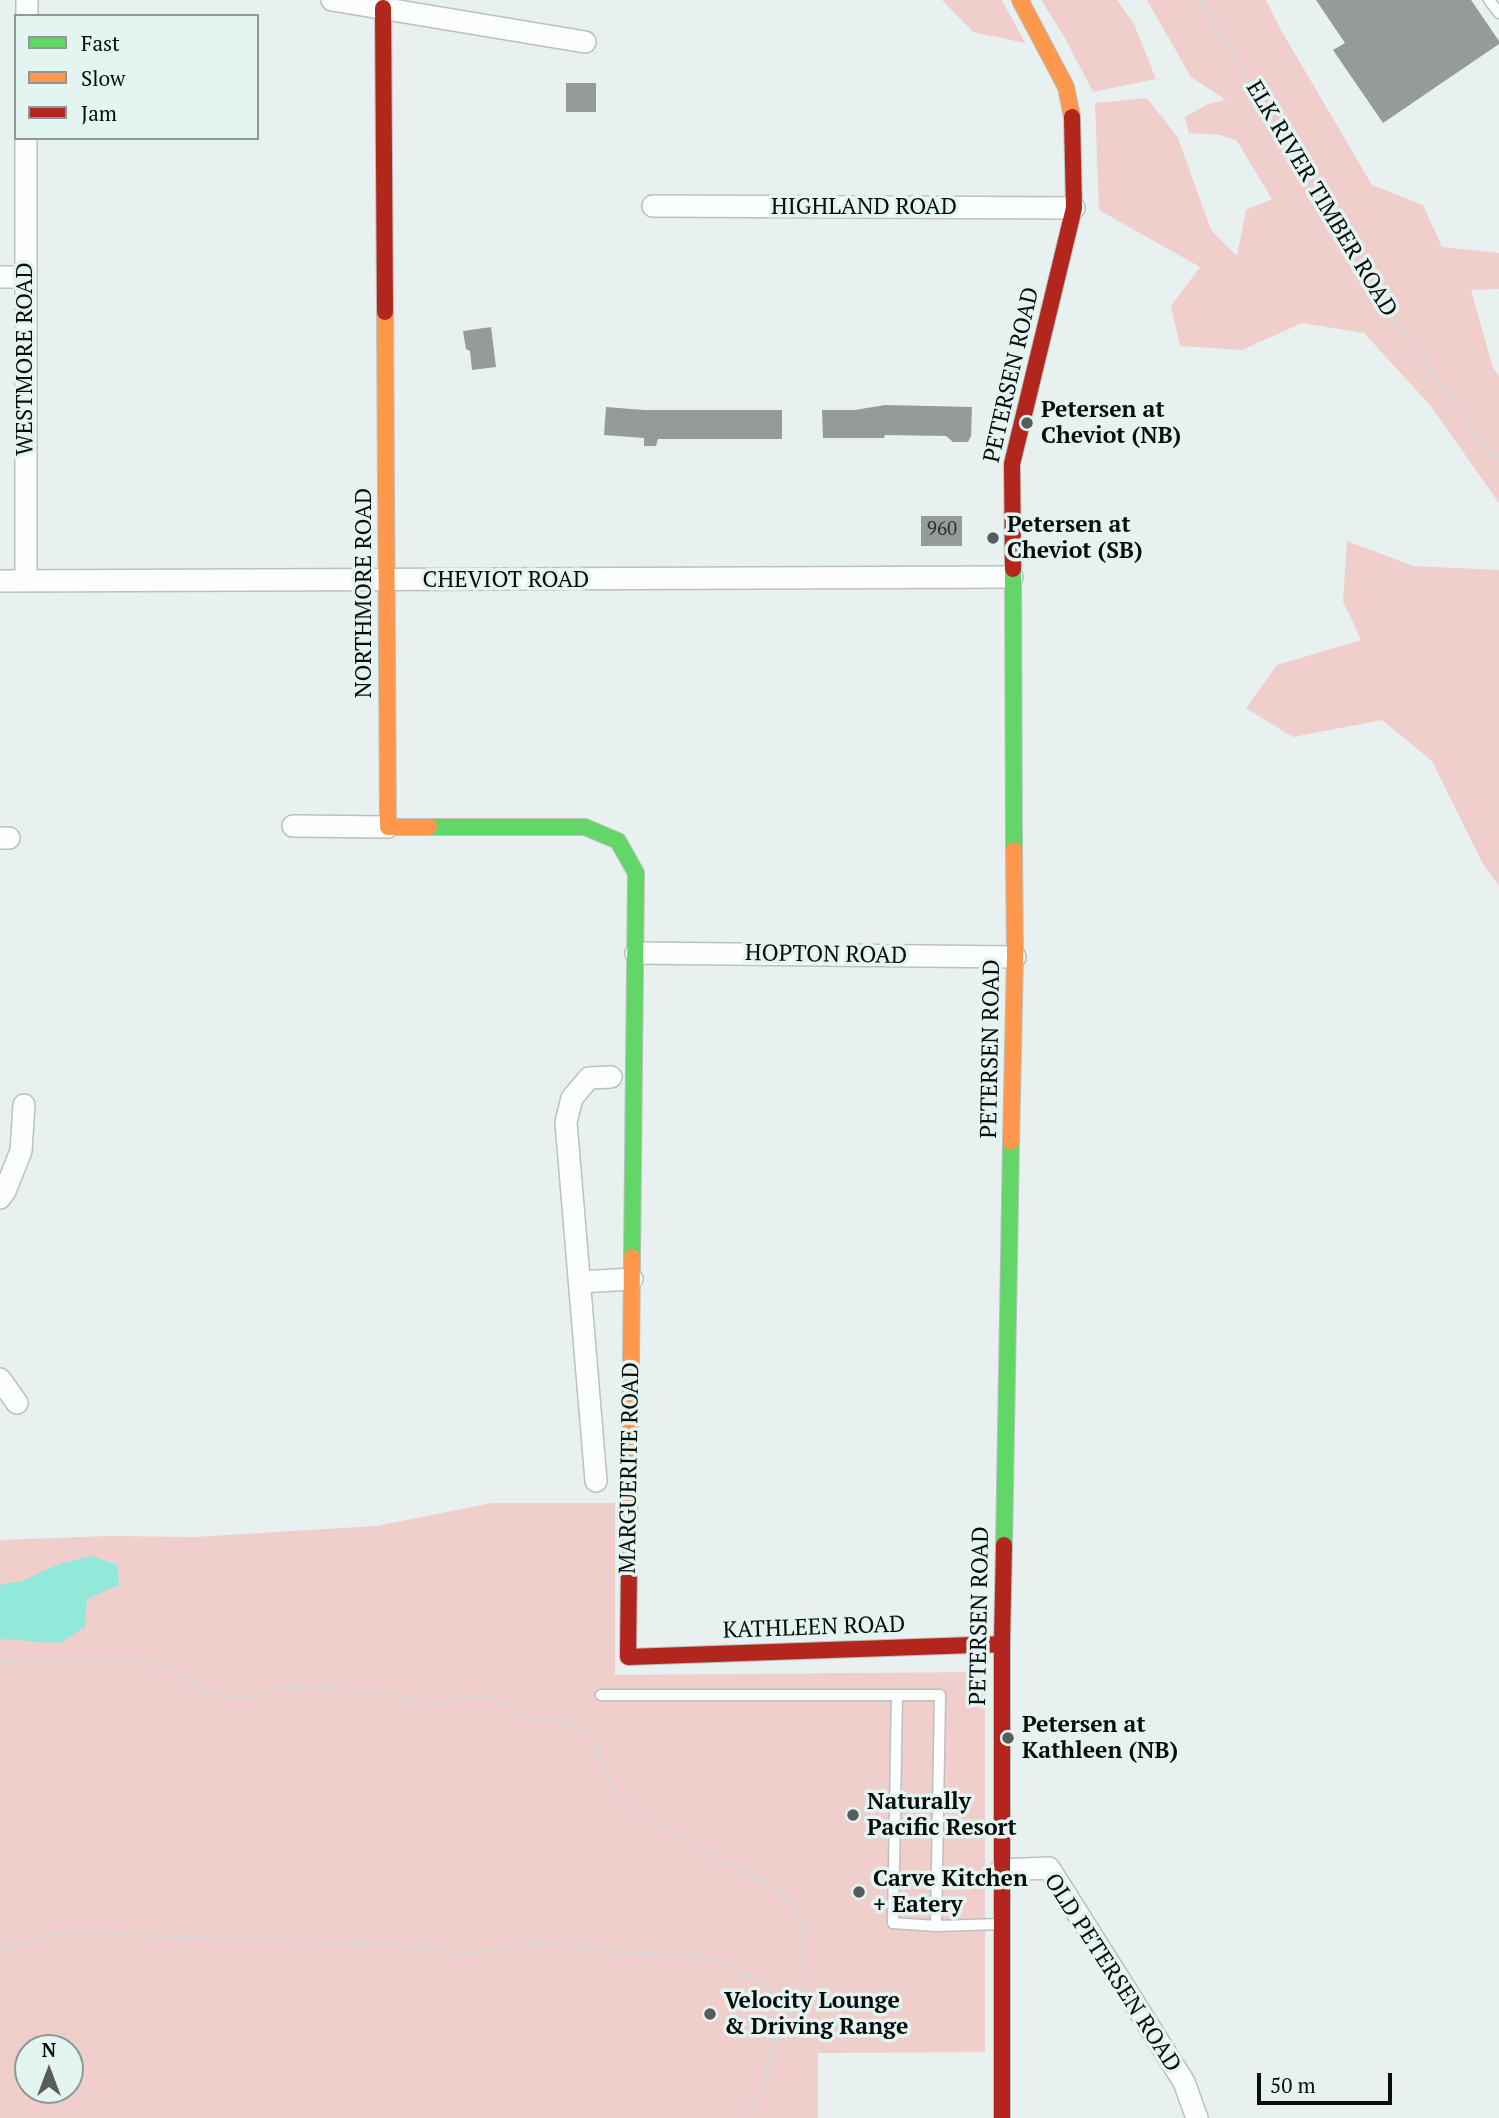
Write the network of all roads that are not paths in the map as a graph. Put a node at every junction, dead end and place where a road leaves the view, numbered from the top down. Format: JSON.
{"nodes":[{"id":1,"x":332,"y":0,"type":"edge"},
{"id":2,"x":1020,"y":0,"type":"edge"},
{"id":3,"x":1489,"y":0,"type":"edge"},
{"id":4,"x":383,"y":8,"type":"junction"},
{"id":5,"x":1499,"y":13,"type":"edge"},
{"id":6,"x":585,"y":42,"type":"dead end"},
{"id":7,"x":26,"y":140,"type":"edge"},
{"id":8,"x":653,"y":206,"type":"dead end"},
{"id":9,"x":1074,"y":208,"type":"junction"},
{"id":10,"x":0,"y":277,"type":"edge"},
{"id":11,"x":25,"y":277,"type":"junction"},
{"id":12,"x":1012,"y":577,"type":"junction"},
{"id":13,"x":26,"y":580,"type":"junction"},
{"id":14,"x":0,"y":581,"type":"edge"},
{"id":15,"x":387,"y":581,"type":"junction"},
{"id":16,"x":293,"y":826,"type":"dead end"},
{"id":17,"x":388,"y":827,"type":"junction"},
{"id":18,"x":636,"y":953,"type":"junction"},
{"id":19,"x":1015,"y":957,"type":"junction"},
{"id":20,"x":611,"y":1077,"type":"dead end"},
{"id":21,"x":24,"y":1105,"type":"dead end"},
{"id":22,"x":0,"y":1198,"type":"edge"},
{"id":23,"x":632,"y":1279,"type":"junction"},
{"id":24,"x":580,"y":1282,"type":"junction"},
{"id":25,"x":0,"y":1379,"type":"edge"},
{"id":26,"x":17,"y":1402,"type":"dead end"},
{"id":27,"x":596,"y":1480,"type":"dead end"},
{"id":28,"x":1002,"y":1644,"type":"junction"},
{"id":29,"x":628,"y":1657,"type":"joint"},
{"id":30,"x":601,"y":1695,"type":"dead end"},
{"id":31,"x":897,"y":1695,"type":"junction"},
{"id":32,"x":1000,"y":1870,"type":"junction"},
{"id":33,"x":1001,"y":1924,"type":"junction"},
{"id":34,"x":936,"y":1926,"type":"junction"},
{"id":35,"x":1002,"y":2118,"type":"edge"},
{"id":36,"x":1197,"y":2118,"type":"edge"}],
"edges":[{"from":1,"to":4,"type":"street"},
{"from":2,"to":9,"type":"street","name":"PETERSEN ROAD"},
{"from":3,"to":5,"type":"lane"},
{"from":4,"to":6,"type":"street"},
{"from":4,"to":15,"type":"street","name":"NORTHMORE ROAD"},
{"from":7,"to":11,"type":"street","name":"WESTMORE ROAD"},
{"from":8,"to":9,"type":"street","name":"HIGHLAND ROAD"},
{"from":9,"to":12,"type":"street","name":"PETERSEN ROAD"},
{"from":10,"to":11,"type":"street"},
{"from":11,"to":13,"type":"street","name":"WESTMORE ROAD"},
{"from":12,"to":15,"type":"street","name":"CHEVIOT ROAD"},
{"from":12,"to":19,"type":"street","name":"PETERSEN ROAD"},
{"from":13,"to":14,"type":"street","name":"CHEVIOT ROAD"},
{"from":13,"to":15,"type":"street","name":"CHEVIOT ROAD"},
{"from":15,"to":17,"type":"street","name":"NORTHMORE ROAD"},
{"from":16,"to":17,"type":"street"},
{"from":17,"to":18,"type":"street"},
{"from":18,"to":19,"type":"street","name":"HOPTON ROAD"},
{"from":18,"to":23,"type":"street","name":"MARGUERITE ROAD"},
{"from":19,"to":28,"type":"street","name":"PETERSEN ROAD"},
{"from":20,"to":24,"type":"street","name":"MARGUERITE ROAD"},
{"from":21,"to":22,"type":"street"},
{"from":23,"to":24,"type":"street"},
{"from":23,"to":29,"type":"street","name":"MARGUERITE ROAD"},
{"from":24,"to":27,"type":"street","name":"MARGUERITE ROAD"},
{"from":25,"to":26,"type":"street"},
{"from":28,"to":29,"type":"street","name":"KATHLEEN ROAD"},
{"from":28,"to":32,"type":"street","name":"PETERSEN ROAD"},
{"from":30,"to":31,"type":"lane"},
{"from":31,"to":34,"type":"lane"},
{"from":31,"to":34,"type":"lane"},
{"from":32,"to":33,"type":"street","name":"PETERSEN ROAD"},
{"from":32,"to":36,"type":"street","name":"OLD PETERSEN ROAD"},
{"from":33,"to":34,"type":"lane"},
{"from":33,"to":35,"type":"street","name":"PETERSEN ROAD"}]}
